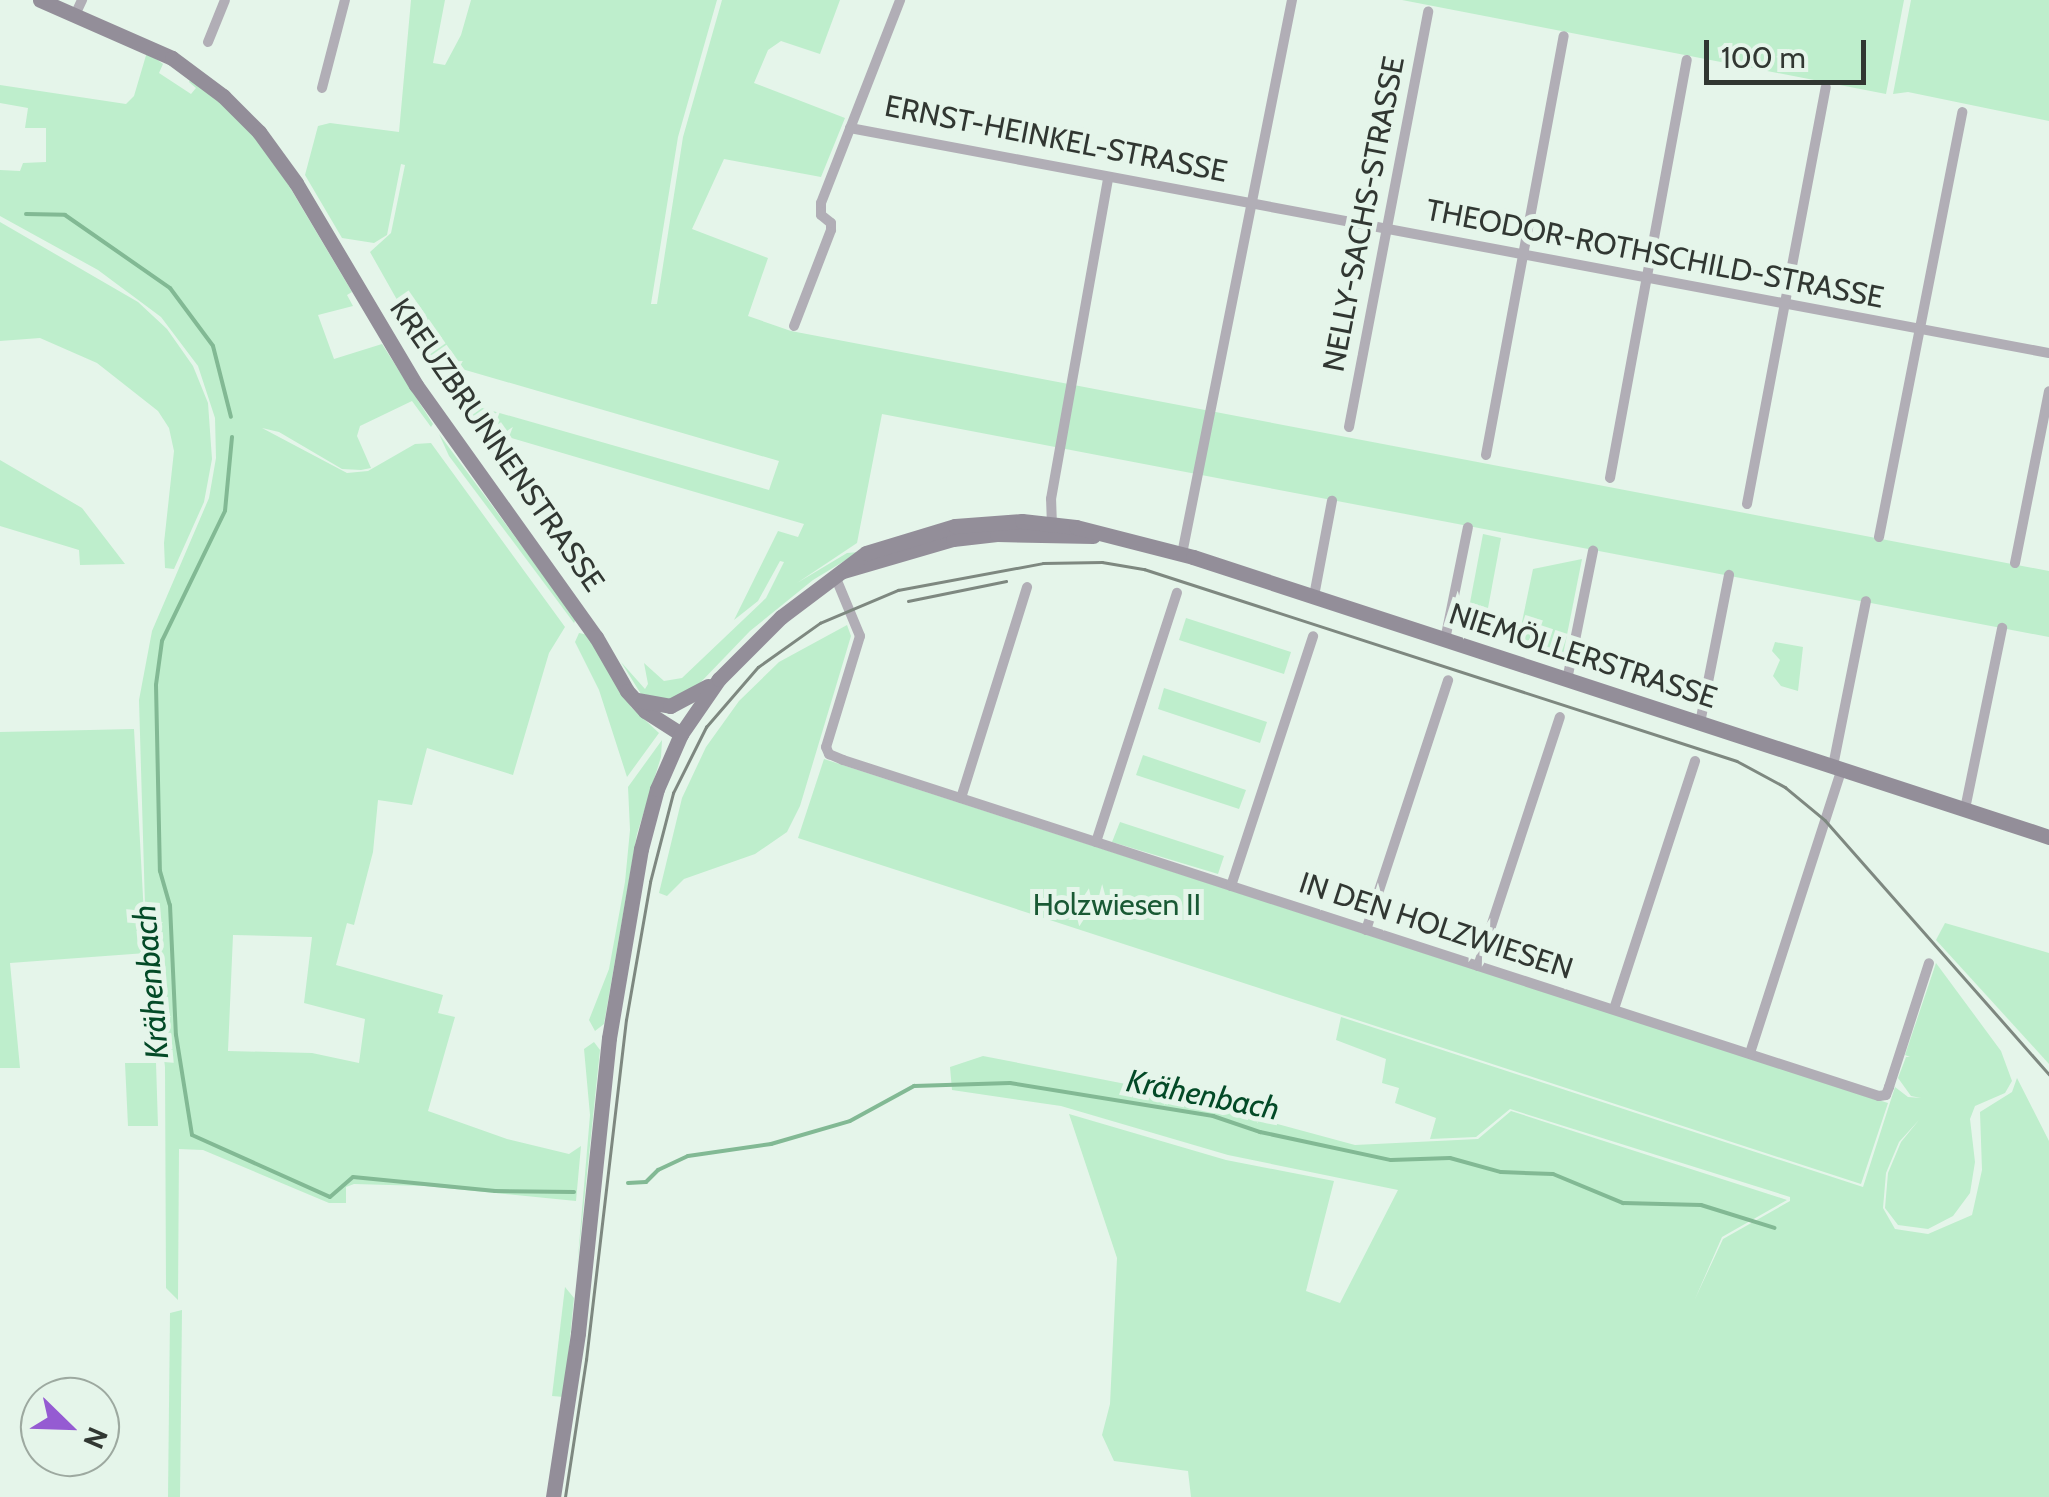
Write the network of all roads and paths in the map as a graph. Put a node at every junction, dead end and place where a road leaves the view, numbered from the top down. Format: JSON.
{"nodes":[{"id":1,"x":40,"y":0,"type":"edge"},
{"id":2,"x":225,"y":0,"type":"edge"},
{"id":3,"x":345,"y":0,"type":"edge"},
{"id":4,"x":900,"y":0,"type":"edge"},
{"id":5,"x":1292,"y":0,"type":"edge"},
{"id":6,"x":79,"y":7,"type":"edge"},
{"id":7,"x":1428,"y":10,"type":"dead end"},
{"id":8,"x":1564,"y":36,"type":"dead end"},
{"id":9,"x":208,"y":42,"type":"dead end"},
{"id":10,"x":1687,"y":60,"type":"dead end"},
{"id":11,"x":1826,"y":87,"type":"dead end"},
{"id":12,"x":322,"y":88,"type":"dead end"},
{"id":13,"x":1962,"y":112,"type":"dead end"},
{"id":14,"x":850,"y":128,"type":"junction"},
{"id":15,"x":1108,"y":178,"type":"junction"},
{"id":16,"x":1252,"y":204,"type":"junction"},
{"id":17,"x":1387,"y":229,"type":"junction"},
{"id":18,"x":1522,"y":254,"type":"junction"},
{"id":19,"x":1647,"y":278,"type":"junction"},
{"id":20,"x":1784,"y":303,"type":"junction"},
{"id":21,"x":794,"y":326,"type":"dead end"},
{"id":22,"x":1921,"y":329,"type":"junction"},
{"id":23,"x":2049,"y":353,"type":"edge"},
{"id":24,"x":2049,"y":391,"type":"edge"},
{"id":25,"x":1349,"y":427,"type":"dead end"},
{"id":26,"x":1486,"y":455,"type":"dead end"},
{"id":27,"x":1610,"y":478,"type":"dead end"},
{"id":28,"x":1332,"y":501,"type":"dead end"},
{"id":29,"x":1747,"y":504,"type":"dead end"},
{"id":30,"x":1468,"y":527,"type":"dead end"},
{"id":31,"x":1052,"y":529,"type":"junction"},
{"id":32,"x":1879,"y":537,"type":"dead end"},
{"id":33,"x":1592,"y":551,"type":"dead end"},
{"id":34,"x":1182,"y":554,"type":"junction"},
{"id":35,"x":2015,"y":563,"type":"dead end"},
{"id":36,"x":839,"y":574,"type":"junction"},
{"id":37,"x":1729,"y":575,"type":"dead end"},
{"id":38,"x":1028,"y":587,"type":"dead end"},
{"id":39,"x":1177,"y":593,"type":"dead end"},
{"id":40,"x":1314,"y":596,"type":"junction"},
{"id":41,"x":1866,"y":601,"type":"dead end"},
{"id":42,"x":2002,"y":628,"type":"dead end"},
{"id":43,"x":1313,"y":636,"type":"dead end"},
{"id":44,"x":1445,"y":640,"type":"junction"},
{"id":45,"x":719,"y":678,"type":"junction"},
{"id":46,"x":1448,"y":680,"type":"dead end"},
{"id":47,"x":1567,"y":680,"type":"junction"},
{"id":48,"x":634,"y":699,"type":"junction"},
{"id":49,"x":1560,"y":716,"type":"dead end"},
{"id":50,"x":1700,"y":723,"type":"junction"},
{"id":51,"x":681,"y":734,"type":"junction"},
{"id":52,"x":1695,"y":761,"type":"dead end"},
{"id":53,"x":1838,"y":767,"type":"junction"},
{"id":54,"x":961,"y":798,"type":"junction"},
{"id":55,"x":1966,"y":809,"type":"junction"},
{"id":56,"x":2049,"y":838,"type":"edge"},
{"id":57,"x":1096,"y":842,"type":"junction"},
{"id":58,"x":1231,"y":886,"type":"junction"},
{"id":59,"x":1366,"y":930,"type":"junction"},
{"id":60,"x":1929,"y":962,"type":"dead end"},
{"id":61,"x":1478,"y":966,"type":"junction"},
{"id":62,"x":1614,"y":1010,"type":"junction"},
{"id":63,"x":1750,"y":1053,"type":"junction"},
{"id":64,"x":553,"y":1497,"type":"edge"}],
"edges":[{"from":1,"to":6,"type":"main road","name":"KREUZBRUNNENSTRASSE"},
{"from":2,"to":9,"type":"street"},
{"from":3,"to":12,"type":"street"},
{"from":4,"to":14,"type":"street"},
{"from":5,"to":16,"type":"street"},
{"from":6,"to":48,"type":"main road","name":"KREUZBRUNNENSTRASSE"},
{"from":7,"to":17,"type":"street","name":"NELLY-SACHS-STRASSE"},
{"from":8,"to":18,"type":"street"},
{"from":10,"to":19,"type":"street"},
{"from":11,"to":20,"type":"street"},
{"from":13,"to":22,"type":"street"},
{"from":14,"to":15,"type":"street","name":"ERNST-HEINKEL-STRASSE"},
{"from":14,"to":21,"type":"street"},
{"from":15,"to":16,"type":"street","name":"ERNST-HEINKEL-STRASSE"},
{"from":15,"to":31,"type":"street"},
{"from":16,"to":17,"type":"street","name":"THEODOR-ROTHSCHILD-STRASSE"},
{"from":16,"to":34,"type":"street"},
{"from":17,"to":18,"type":"street","name":"THEODOR-ROTHSCHILD-STRASSE"},
{"from":17,"to":25,"type":"street","name":"NELLY-SACHS-STRASSE"},
{"from":18,"to":19,"type":"street","name":"THEODOR-ROTHSCHILD-STRASSE"},
{"from":18,"to":26,"type":"street"},
{"from":19,"to":20,"type":"street","name":"THEODOR-ROTHSCHILD-STRASSE"},
{"from":19,"to":27,"type":"street"},
{"from":20,"to":22,"type":"street","name":"THEODOR-ROTHSCHILD-STRASSE"},
{"from":20,"to":29,"type":"street"},
{"from":22,"to":23,"type":"street","name":"THEODOR-ROTHSCHILD-STRASSE"},
{"from":22,"to":32,"type":"street"},
{"from":24,"to":35,"type":"street"},
{"from":28,"to":40,"type":"street"},
{"from":30,"to":44,"type":"street"},
{"from":31,"to":34,"type":"main road","name":"NIEMÖLLERSTRASSE"},
{"from":31,"to":36,"type":"main road","name":"NIEMÖLLERSTRASSE"},
{"from":33,"to":47,"type":"street"},
{"from":34,"to":40,"type":"main road","name":"NIEMÖLLERSTRASSE"},
{"from":36,"to":45,"type":"main road","name":"NIEMÖLLERSTRASSE"},
{"from":36,"to":54,"type":"street","name":"IN DEN HOLZWIESEN"},
{"from":37,"to":50,"type":"street"},
{"from":38,"to":54,"type":"street"},
{"from":39,"to":57,"type":"street"},
{"from":40,"to":44,"type":"main road","name":"NIEMÖLLERSTRASSE"},
{"from":41,"to":53,"type":"street"},
{"from":42,"to":55,"type":"street"},
{"from":43,"to":58,"type":"street"},
{"from":44,"to":47,"type":"main road","name":"NIEMÖLLERSTRASSE"},
{"from":45,"to":48,"type":"main road"},
{"from":45,"to":51,"type":"main road","name":"NIEMÖLLERSTRASSE"},
{"from":46,"to":59,"type":"street"},
{"from":47,"to":50,"type":"main road","name":"NIEMÖLLERSTRASSE"},
{"from":48,"to":51,"type":"main road","name":"KREUZBRUNNENSTRASSE"},
{"from":49,"to":61,"type":"street"},
{"from":50,"to":53,"type":"main road","name":"NIEMÖLLERSTRASSE"},
{"from":51,"to":64,"type":"main road","name":"NIEMÖLLERSTRASSE"},
{"from":52,"to":62,"type":"street"},
{"from":53,"to":55,"type":"main road","name":"NIEMÖLLERSTRASSE"},
{"from":53,"to":63,"type":"street"},
{"from":54,"to":57,"type":"street","name":"IN DEN HOLZWIESEN"},
{"from":55,"to":56,"type":"main road","name":"NIEMÖLLERSTRASSE"},
{"from":57,"to":58,"type":"street","name":"IN DEN HOLZWIESEN"},
{"from":58,"to":59,"type":"street","name":"IN DEN HOLZWIESEN"},
{"from":59,"to":61,"type":"street","name":"IN DEN HOLZWIESEN"},
{"from":60,"to":63,"type":"street","name":"IN DEN HOLZWIESEN"},
{"from":61,"to":62,"type":"street","name":"IN DEN HOLZWIESEN"},
{"from":62,"to":63,"type":"street","name":"IN DEN HOLZWIESEN"}]}
